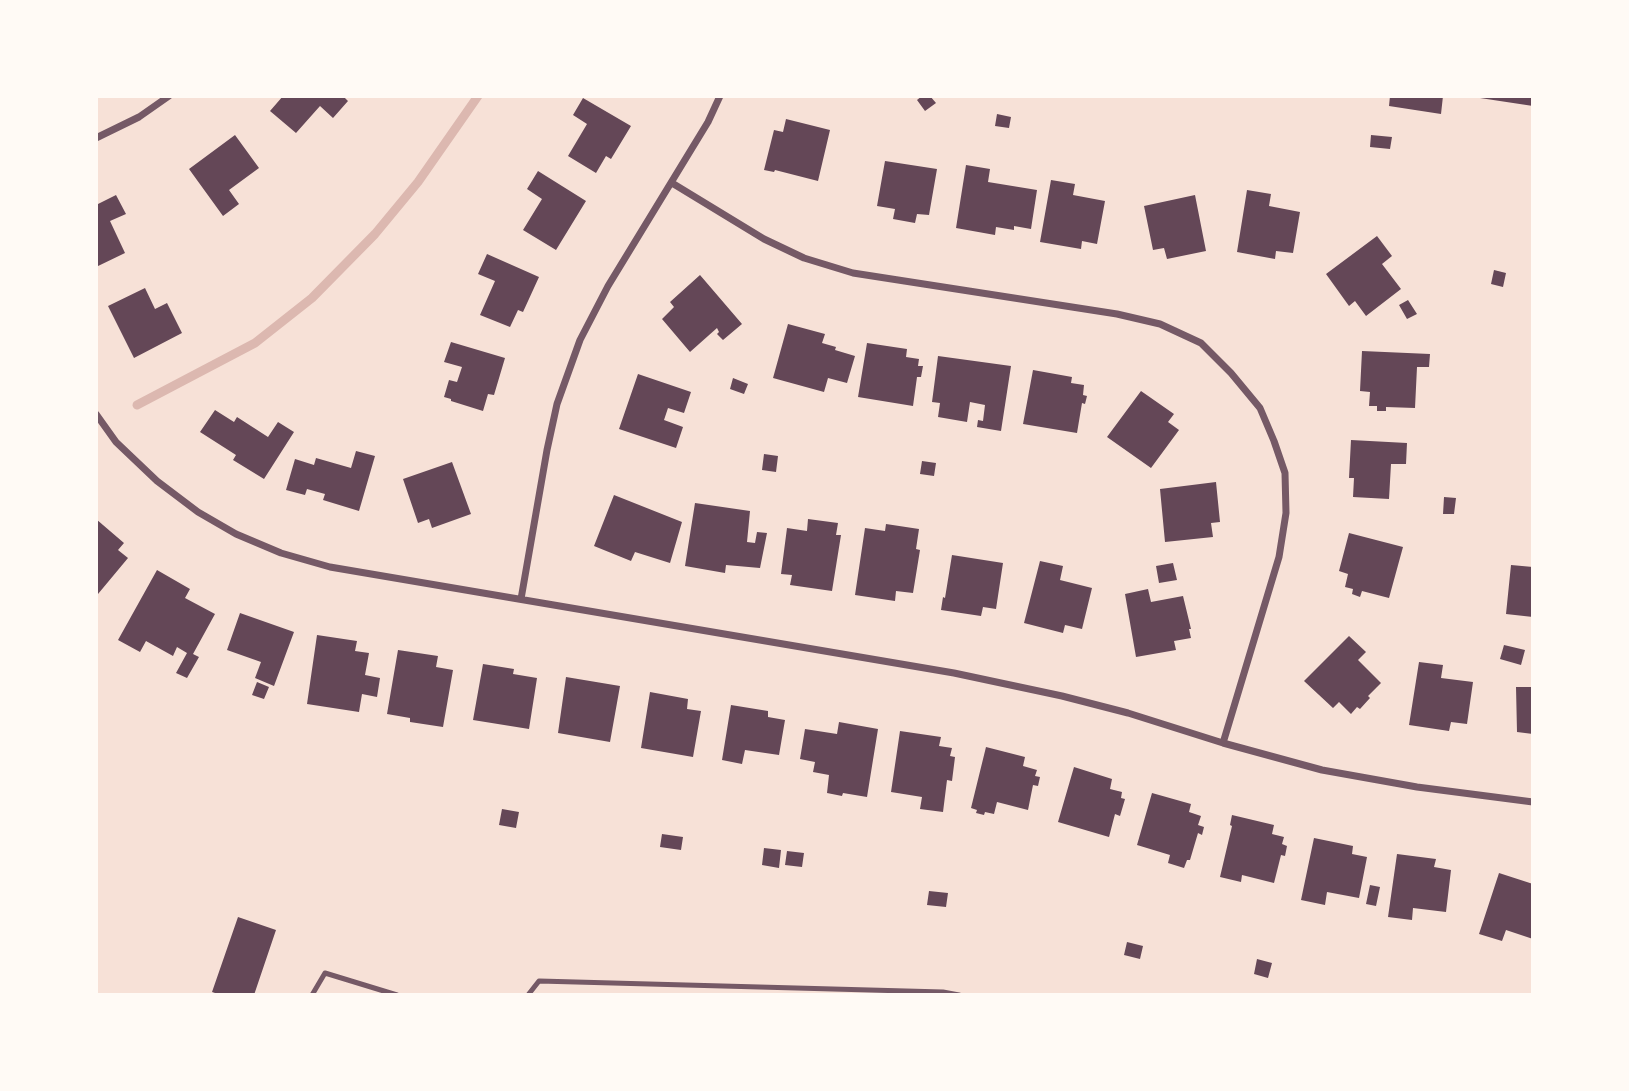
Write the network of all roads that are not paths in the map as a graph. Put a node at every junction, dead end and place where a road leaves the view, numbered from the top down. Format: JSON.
{"nodes":[{"id":1,"x":169,"y":96,"type":"edge"},
{"id":2,"x":720,"y":96,"type":"edge"},
{"id":3,"x":96,"y":138,"type":"edge"},
{"id":4,"x":672,"y":183,"type":"junction"},
{"id":5,"x":96,"y":414,"type":"edge"},
{"id":6,"x":521,"y":599,"type":"junction"},
{"id":7,"x":1223,"y":743,"type":"junction"},
{"id":8,"x":1533,"y":802,"type":"edge"},
{"id":9,"x":312,"y":995,"type":"edge"},
{"id":10,"x":397,"y":995,"type":"edge"},
{"id":11,"x":528,"y":995,"type":"edge"},
{"id":12,"x":959,"y":995,"type":"edge"}],
"edges":[{"from":1,"to":3,"type":"street"},
{"from":2,"to":4,"type":"street"},
{"from":4,"to":6,"type":"street"},
{"from":4,"to":7,"type":"street"},
{"from":5,"to":6,"type":"street"},
{"from":6,"to":7,"type":"street"},
{"from":7,"to":8,"type":"street"},
{"from":9,"to":10,"type":"lane"},
{"from":11,"to":12,"type":"lane"}]}
